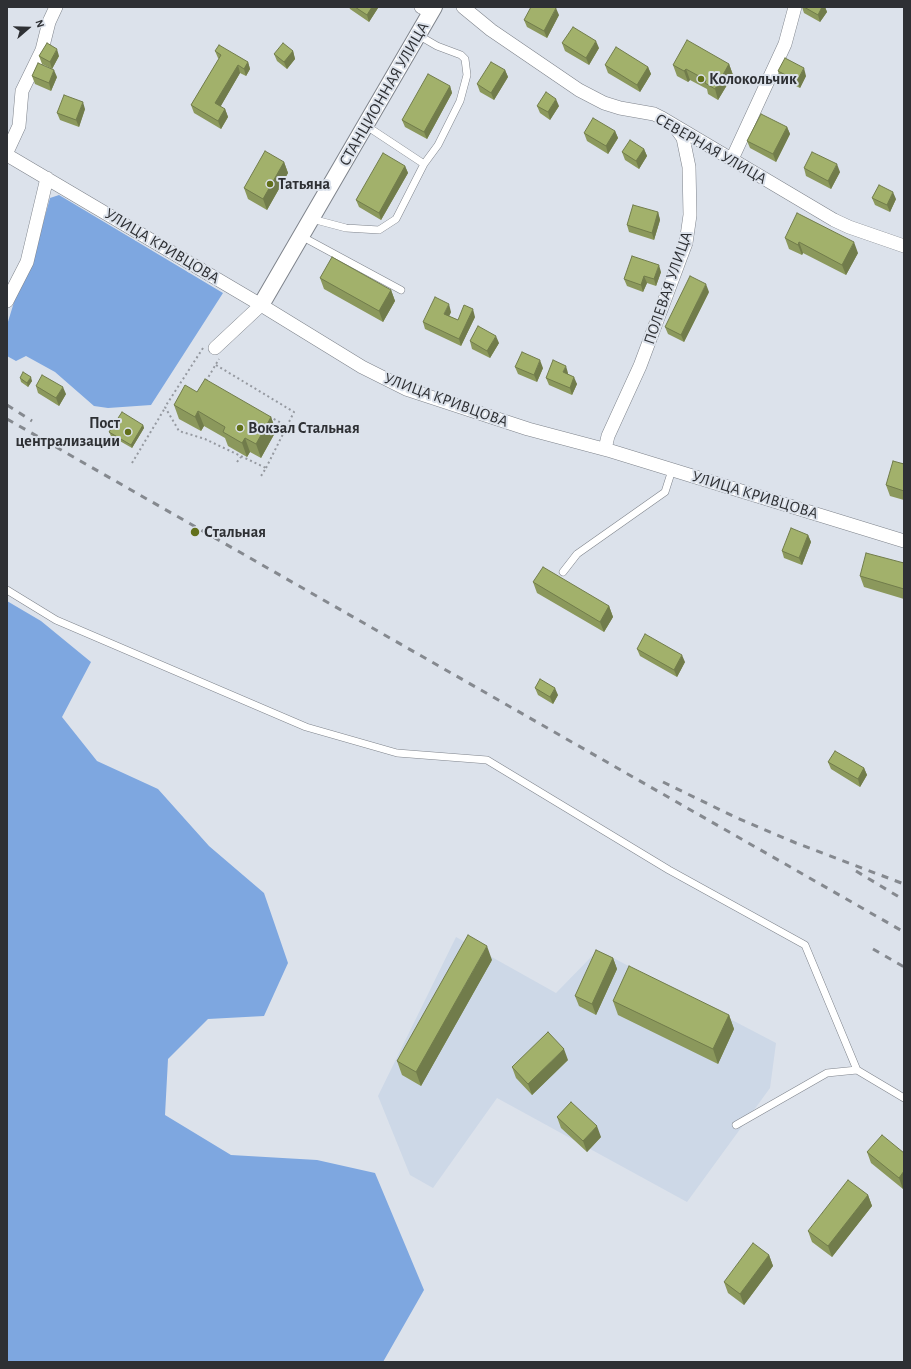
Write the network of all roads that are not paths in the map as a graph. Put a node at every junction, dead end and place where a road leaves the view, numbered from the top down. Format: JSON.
{"nodes":[{"id":1,"x":56,"y":7,"type":"edge"},
{"id":2,"x":463,"y":7,"type":"edge"},
{"id":3,"x":795,"y":7,"type":"edge"},
{"id":4,"x":428,"y":9,"type":"edge"},
{"id":5,"x":418,"y":34,"type":"junction"},
{"id":6,"x":671,"y":123,"type":"junction"},
{"id":7,"x":365,"y":125,"type":"junction"},
{"id":8,"x":7,"y":152,"type":"edge"},
{"id":9,"x":7,"y":155,"type":"edge"},
{"id":10,"x":732,"y":159,"type":"junction"},
{"id":11,"x":424,"y":164,"type":"junction"},
{"id":12,"x":47,"y":178,"type":"junction"},
{"id":13,"x":312,"y":219,"type":"junction"},
{"id":14,"x":301,"y":236,"type":"junction"},
{"id":15,"x":904,"y":246,"type":"edge"},
{"id":16,"x":401,"y":290,"type":"dead end"},
{"id":17,"x":7,"y":301,"type":"edge"},
{"id":18,"x":261,"y":304,"type":"junction"},
{"id":19,"x":212,"y":352,"type":"road end"},
{"id":20,"x":605,"y":449,"type":"junction"},
{"id":21,"x":672,"y":470,"type":"junction"},
{"id":22,"x":904,"y":541,"type":"edge"},
{"id":23,"x":563,"y":572,"type":"dead end"},
{"id":24,"x":7,"y":590,"type":"edge"},
{"id":25,"x":856,"y":1070,"type":"junction"},
{"id":26,"x":904,"y":1098,"type":"edge"},
{"id":27,"x":736,"y":1125,"type":"dead end"}],
"edges":[{"from":1,"to":8,"type":"street"},
{"from":2,"to":6,"type":"street","name":"СЕВЕРНАЯ УЛИЦА"},
{"from":3,"to":10,"type":"street"},
{"from":4,"to":5,"type":"street","name":"СТАНЦИОННАЯ УЛИЦА"},
{"from":5,"to":7,"type":"street","name":"СТАНЦИОННАЯ УЛИЦА"},
{"from":5,"to":11,"type":"lane"},
{"from":6,"to":10,"type":"street","name":"СЕВЕРНАЯ УЛИЦА"},
{"from":6,"to":20,"type":"street","name":"ПОЛЕВАЯ УЛИЦА"},
{"from":7,"to":11,"type":"lane"},
{"from":7,"to":13,"type":"street","name":"СТАНЦИОННАЯ УЛИЦА"},
{"from":9,"to":12,"type":"street","name":"УЛИЦА КРИВЦОВА"},
{"from":10,"to":15,"type":"street","name":"СЕВЕРНАЯ УЛИЦА"},
{"from":11,"to":13,"type":"lane"},
{"from":12,"to":17,"type":"street"},
{"from":12,"to":18,"type":"street","name":"УЛИЦА КРИВЦОВА"},
{"from":13,"to":14,"type":"street","name":"СТАНЦИОННАЯ УЛИЦА"},
{"from":14,"to":16,"type":"lane"},
{"from":14,"to":18,"type":"street","name":"СТАНЦИОННАЯ УЛИЦА"},
{"from":18,"to":19,"type":"street"},
{"from":18,"to":20,"type":"street","name":"УЛИЦА КРИВЦОВА"},
{"from":20,"to":21,"type":"street","name":"УЛИЦА КРИВЦОВА"},
{"from":21,"to":22,"type":"street","name":"УЛИЦА КРИВЦОВА"},
{"from":21,"to":23,"type":"lane"},
{"from":24,"to":25,"type":"lane"},
{"from":25,"to":26,"type":"lane"},
{"from":25,"to":27,"type":"lane"}]}
